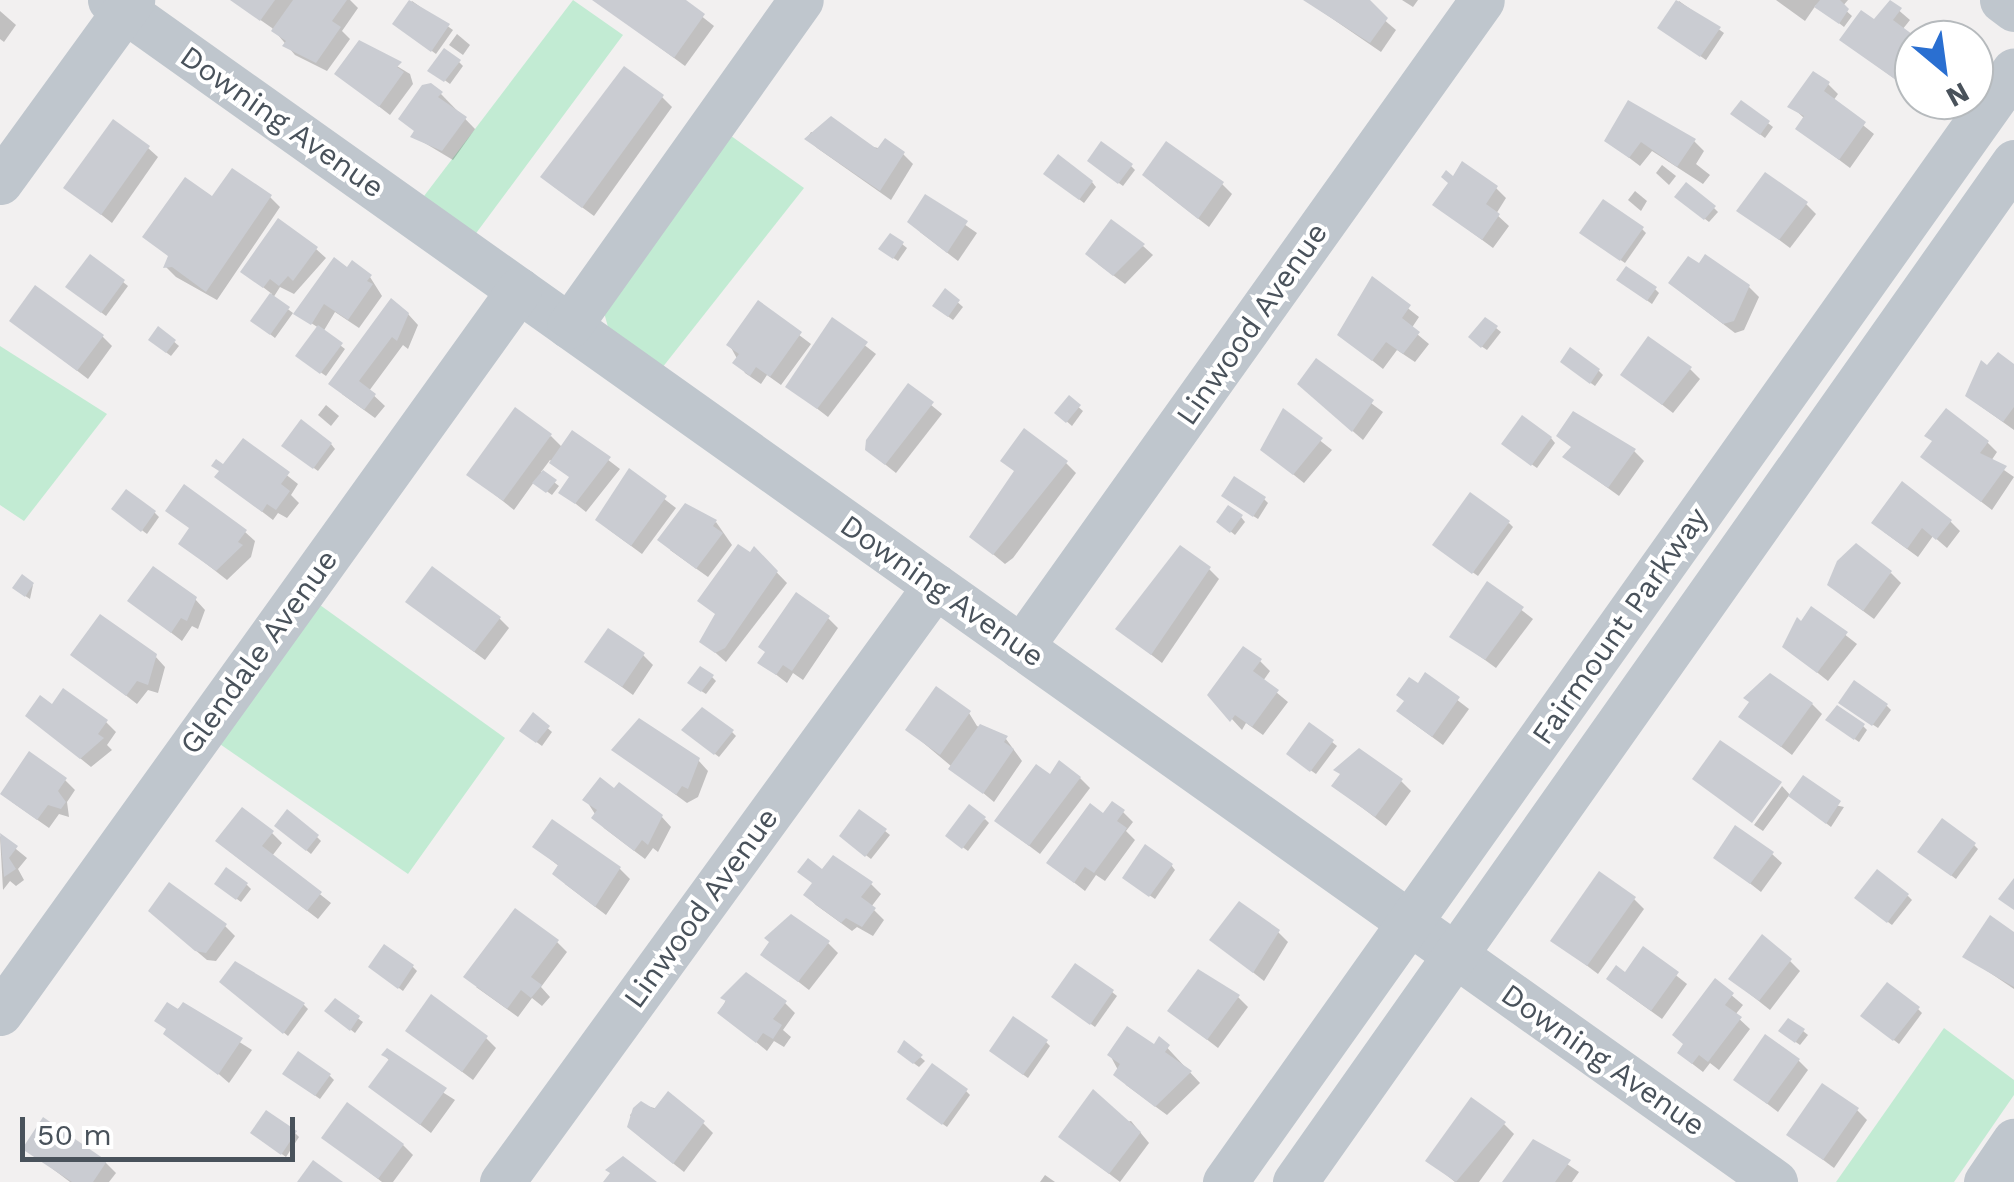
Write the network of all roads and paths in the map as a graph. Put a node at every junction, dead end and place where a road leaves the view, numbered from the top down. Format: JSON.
{"nodes":[{"id":1,"x":801,"y":0,"type":"edge"},
{"id":2,"x":1482,"y":0,"type":"edge"},
{"id":3,"x":2002,"y":0,"type":"edge"},
{"id":4,"x":122,"y":4,"type":"edge"},
{"id":5,"x":2014,"y":9,"type":"edge"},
{"id":6,"x":2014,"y":70,"type":"edge"},
{"id":7,"x":2014,"y":162,"type":"edge"},
{"id":8,"x":0,"y":182,"type":"edge"},
{"id":9,"x":519,"y":290,"type":"junction"},
{"id":10,"x":570,"y":326,"type":"junction"},
{"id":11,"x":935,"y":586,"type":"junction"},
{"id":12,"x":1021,"y":647,"type":"junction"},
{"id":13,"x":1410,"y":924,"type":"junction"},
{"id":14,"x":1456,"y":956,"type":"junction"},
{"id":15,"x":0,"y":1012,"type":"edge"},
{"id":16,"x":2014,"y":1141,"type":"edge"},
{"id":17,"x":502,"y":1182,"type":"edge"},
{"id":18,"x":1226,"y":1182,"type":"edge"},
{"id":19,"x":1294,"y":1182,"type":"edge"},
{"id":20,"x":1774,"y":1182,"type":"edge"},
{"id":21,"x":1986,"y":1182,"type":"edge"}],
"edges":[{"from":1,"to":10,"type":"street"},
{"from":2,"to":12,"type":"street","name":"Linwood Avenue"},
{"from":3,"to":5,"type":"street"},
{"from":4,"to":8,"type":"street"},
{"from":4,"to":9,"type":"street","name":"Downing Avenue"},
{"from":6,"to":13,"type":"street","name":"Fairmount Parkway"},
{"from":7,"to":14,"type":"street","name":"Fairmount Parkway"},
{"from":9,"to":10,"type":"street","name":"Downing Avenue"},
{"from":9,"to":15,"type":"street","name":"Glendale Avenue"},
{"from":10,"to":11,"type":"street","name":"Downing Avenue"},
{"from":11,"to":12,"type":"street","name":"Downing Avenue"},
{"from":11,"to":17,"type":"street","name":"Linwood Avenue"},
{"from":12,"to":13,"type":"street","name":"Downing Avenue"},
{"from":13,"to":14,"type":"street","name":"Downing Avenue"},
{"from":13,"to":18,"type":"street","name":"Fairmount Parkway"},
{"from":14,"to":19,"type":"street","name":"Fairmount Parkway"},
{"from":14,"to":20,"type":"street","name":"Downing Avenue"},
{"from":16,"to":21,"type":"street"}]}
